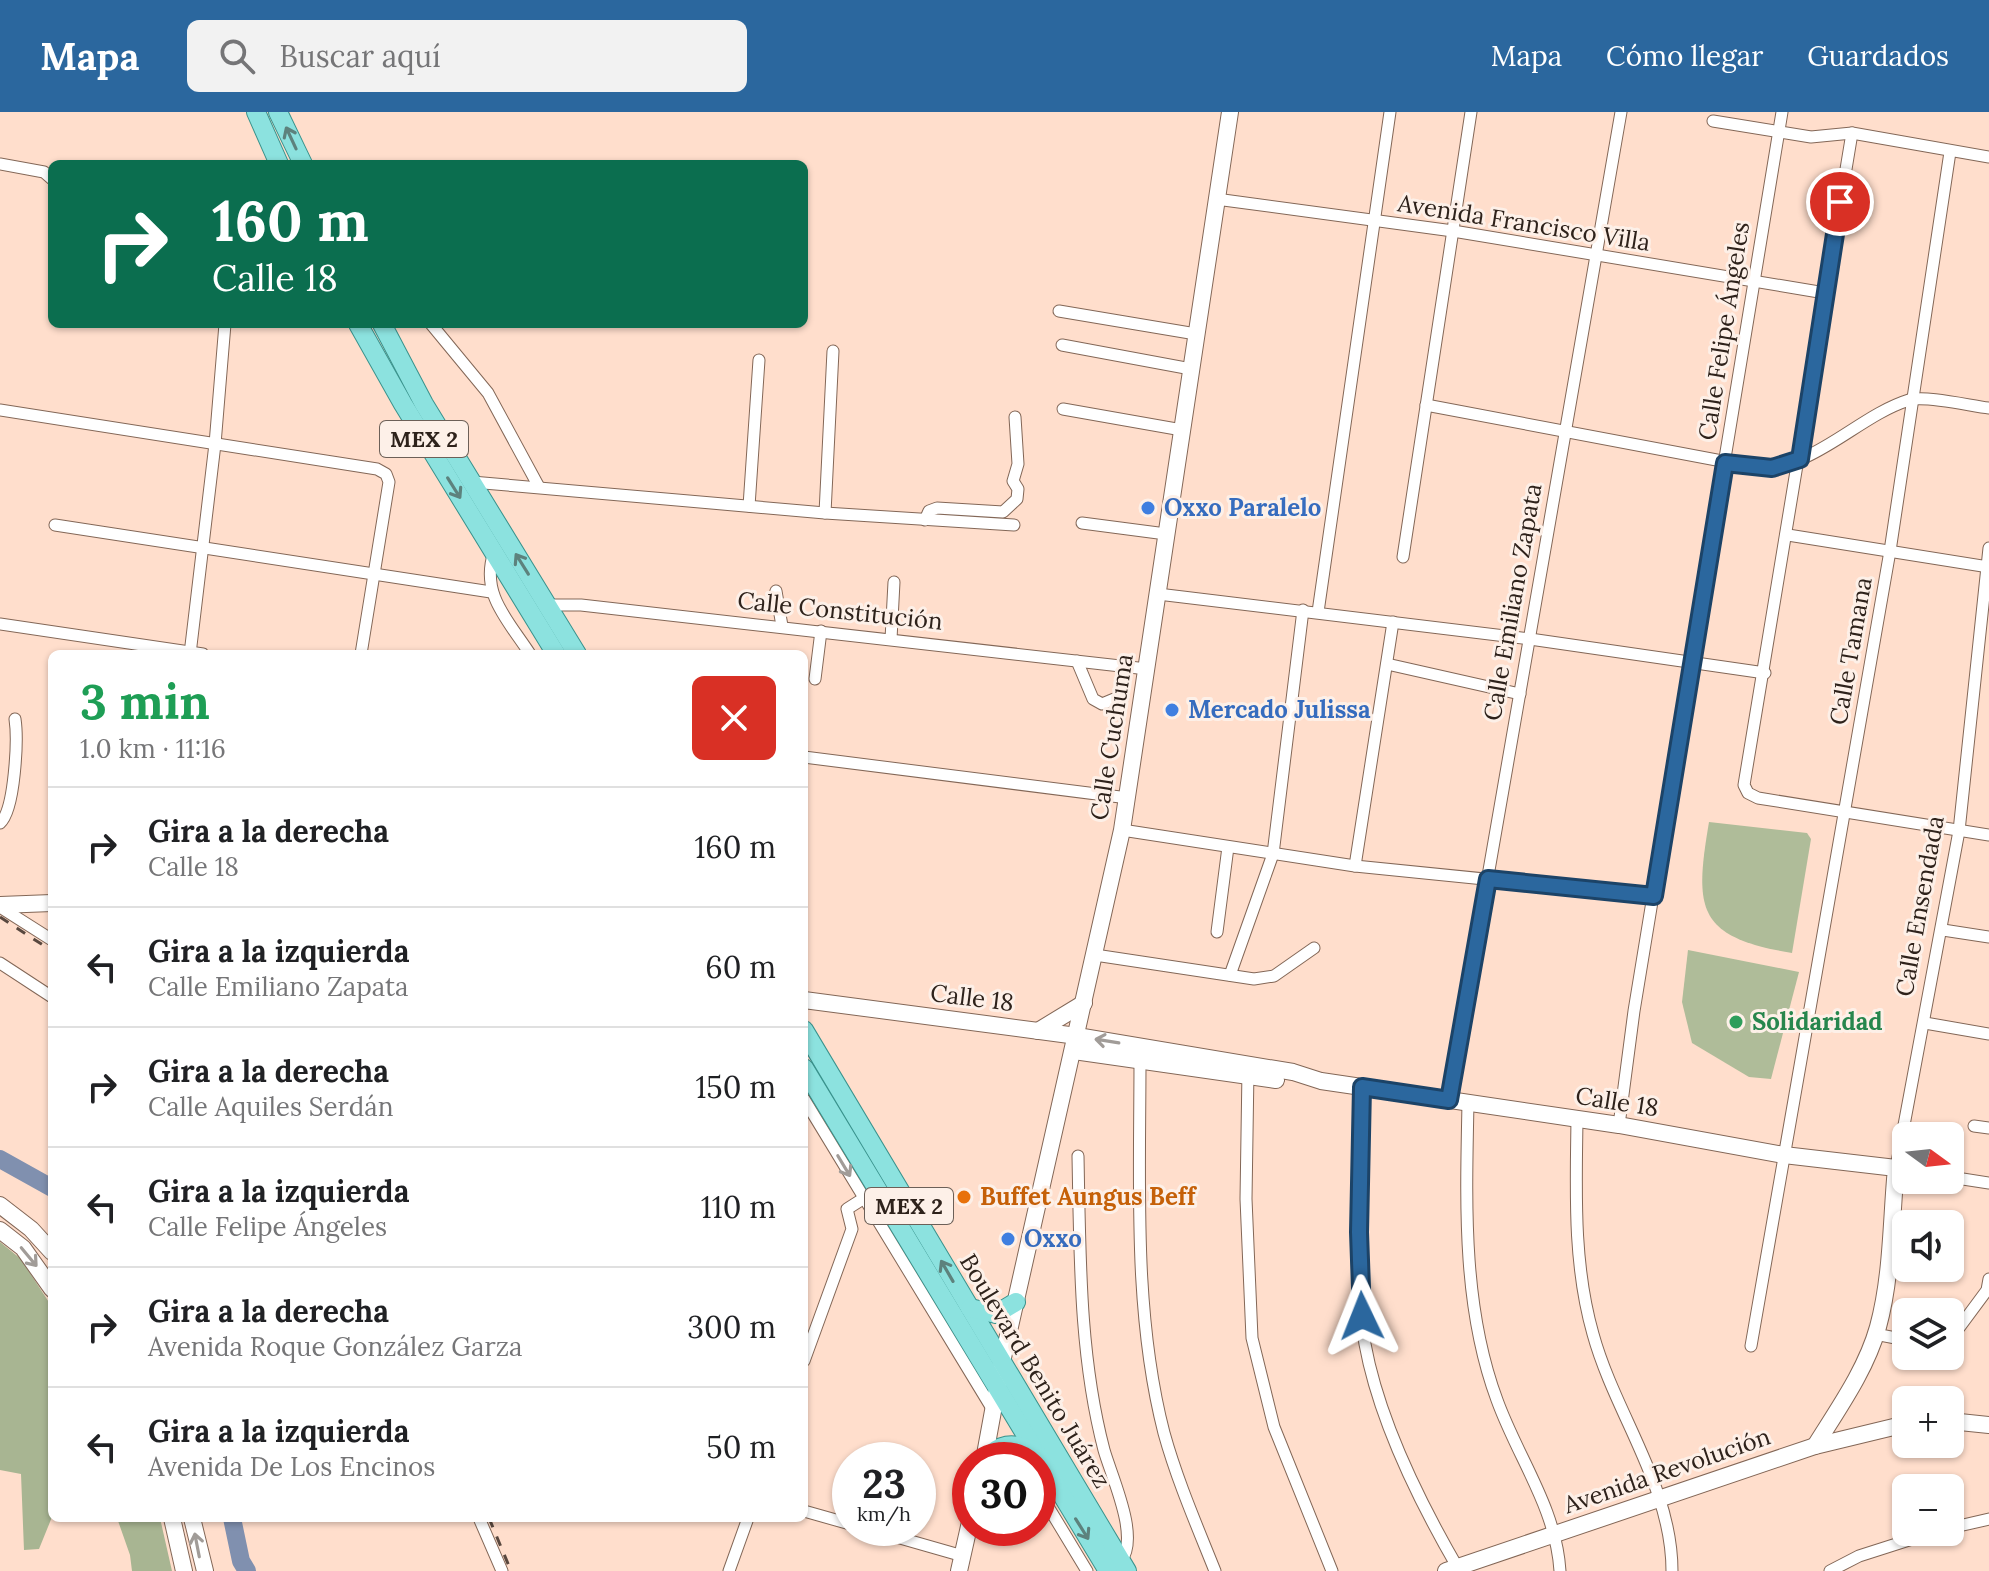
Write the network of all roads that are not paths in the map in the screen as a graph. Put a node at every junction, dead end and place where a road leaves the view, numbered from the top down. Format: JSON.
{"nodes":[{"id":1,"x":256,"y":112,"type":"edge"},
{"id":2,"x":278,"y":112,"type":"edge"},
{"id":3,"x":1230,"y":112,"type":"edge"},
{"id":4,"x":1390,"y":112,"type":"edge"},
{"id":5,"x":1471,"y":112,"type":"edge"},
{"id":6,"x":1621,"y":112,"type":"edge"},
{"id":7,"x":1782,"y":112,"type":"edge"},
{"id":8,"x":1713,"y":121,"type":"dead end"},
{"id":9,"x":1852,"y":133,"type":"junction"},
{"id":10,"x":1778,"y":134,"type":"junction"},
{"id":11,"x":1950,"y":152,"type":"junction"},
{"id":12,"x":1989,"y":157,"type":"edge"},
{"id":13,"x":277,"y":160,"type":"edge"},
{"id":14,"x":301,"y":160,"type":"edge"},
{"id":15,"x":0,"y":164,"type":"edge"},
{"id":16,"x":48,"y":176,"type":"edge"},
{"id":17,"x":1216,"y":199,"type":"junction"},
{"id":18,"x":1375,"y":223,"type":"junction"},
{"id":19,"x":1453,"y":231,"type":"junction"},
{"id":20,"x":1596,"y":256,"type":"junction"},
{"id":21,"x":1755,"y":281,"type":"junction"},
{"id":22,"x":1825,"y":293,"type":"junction"},
{"id":23,"x":1059,"y":311,"type":"dead end"},
{"id":24,"x":225,"y":328,"type":"edge"},
{"id":25,"x":360,"y":328,"type":"edge"},
{"id":26,"x":384,"y":328,"type":"edge"},
{"id":27,"x":434,"y":328,"type":"edge"},
{"id":28,"x":1196,"y":334,"type":"junction"},
{"id":29,"x":1062,"y":345,"type":"dead end"},
{"id":30,"x":833,"y":351,"type":"dead end"},
{"id":31,"x":759,"y":360,"type":"dead end"},
{"id":32,"x":1191,"y":369,"type":"junction"},
{"id":33,"x":385,"y":371,"type":"junction"},
{"id":34,"x":1911,"y":399,"type":"junction"},
{"id":35,"x":1426,"y":405,"type":"junction"},
{"id":36,"x":1989,"y":408,"type":"edge"},
{"id":37,"x":1063,"y":409,"type":"dead end"},
{"id":38,"x":0,"y":410,"type":"edge"},
{"id":39,"x":1015,"y":417,"type":"dead end"},
{"id":40,"x":1182,"y":430,"type":"junction"},
{"id":41,"x":1565,"y":431,"type":"junction"},
{"id":42,"x":442,"y":433,"type":"junction"},
{"id":43,"x":215,"y":444,"type":"junction"},
{"id":44,"x":1800,"y":459,"type":"junction"},
{"id":45,"x":1725,"y":463,"type":"junction"},
{"id":46,"x":472,"y":482,"type":"junction"},
{"id":47,"x":539,"y":487,"type":"junction"},
{"id":48,"x":749,"y":506,"type":"junction"},
{"id":49,"x":825,"y":513,"type":"junction"},
{"id":50,"x":925,"y":520,"type":"junction"},
{"id":51,"x":1082,"y":523,"type":"dead end"},
{"id":52,"x":55,"y":525,"type":"dead end"},
{"id":53,"x":1014,"y":525,"type":"dead end"},
{"id":54,"x":1166,"y":534,"type":"junction"},
{"id":55,"x":1788,"y":535,"type":"junction"},
{"id":56,"x":203,"y":548,"type":"junction"},
{"id":57,"x":1989,"y":548,"type":"edge"},
{"id":58,"x":1890,"y":551,"type":"junction"},
{"id":59,"x":494,"y":552,"type":"junction"},
{"id":60,"x":1403,"y":557,"type":"dead end"},
{"id":61,"x":1988,"y":567,"type":"edge"},
{"id":62,"x":374,"y":572,"type":"junction"},
{"id":63,"x":894,"y":582,"type":"dead end"},
{"id":64,"x":776,"y":591,"type":"dead end"},
{"id":65,"x":491,"y":592,"type":"junction"},
{"id":66,"x":1158,"y":594,"type":"junction"},
{"id":67,"x":547,"y":605,"type":"junction"},
{"id":68,"x":528,"y":608,"type":"junction"},
{"id":69,"x":1303,"y":610,"type":"junction"},
{"id":70,"x":1318,"y":612,"type":"junction"},
{"id":71,"x":1393,"y":622,"type":"junction"},
{"id":72,"x":0,"y":624,"type":"edge"},
{"id":73,"x":782,"y":626,"type":"junction"},
{"id":74,"x":821,"y":631,"type":"junction"},
{"id":75,"x":891,"y":639,"type":"junction"},
{"id":76,"x":1530,"y":639,"type":"junction"},
{"id":77,"x":170,"y":650,"type":"edge"},
{"id":78,"x":190,"y":650,"type":"edge"},
{"id":79,"x":362,"y":650,"type":"edge"},
{"id":80,"x":527,"y":650,"type":"edge"},
{"id":81,"x":554,"y":650,"type":"edge"},
{"id":82,"x":575,"y":650,"type":"edge"},
{"id":83,"x":1693,"y":660,"type":"junction"},
{"id":84,"x":1077,"y":661,"type":"junction"},
{"id":85,"x":1387,"y":664,"type":"junction"},
{"id":86,"x":1147,"y":669,"type":"junction"},
{"id":87,"x":1765,"y":673,"type":"junction"},
{"id":88,"x":815,"y":679,"type":"dead end"},
{"id":89,"x":1520,"y":694,"type":"junction"},
{"id":90,"x":1114,"y":699,"type":"dead end"},
{"id":91,"x":15,"y":719,"type":"dead end"},
{"id":92,"x":808,"y":758,"type":"edge"},
{"id":93,"x":1128,"y":798,"type":"junction"},
{"id":94,"x":1846,"y":811,"type":"junction"},
{"id":95,"x":0,"y":823,"type":"edge"},
{"id":96,"x":1122,"y":830,"type":"junction"},
{"id":97,"x":1959,"y":831,"type":"junction"},
{"id":98,"x":1989,"y":835,"type":"edge"},
{"id":99,"x":1228,"y":847,"type":"junction"},
{"id":100,"x":1273,"y":854,"type":"junction"},
{"id":101,"x":1355,"y":866,"type":"junction"},
{"id":102,"x":1488,"y":879,"type":"junction"},
{"id":103,"x":1654,"y":896,"type":"junction"},
{"id":104,"x":48,"y":903,"type":"edge"},
{"id":105,"x":0,"y":906,"type":"edge"},
{"id":106,"x":1943,"y":930,"type":"junction"},
{"id":107,"x":1217,"y":932,"type":"dead end"},
{"id":108,"x":48,"y":937,"type":"edge"},
{"id":109,"x":1989,"y":937,"type":"edge"},
{"id":110,"x":1314,"y":948,"type":"dead end"},
{"id":111,"x":1095,"y":955,"type":"junction"},
{"id":112,"x":0,"y":963,"type":"edge"},
{"id":113,"x":1230,"y":975,"type":"junction"},
{"id":114,"x":48,"y":994,"type":"edge"},
{"id":115,"x":808,"y":1001,"type":"edge"},
{"id":116,"x":1084,"y":1003,"type":"junction"},
{"id":117,"x":1925,"y":1023,"type":"junction"},
{"id":118,"x":1038,"y":1031,"type":"junction"},
{"id":119,"x":1989,"y":1034,"type":"edge"},
{"id":120,"x":808,"y":1037,"type":"edge"},
{"id":121,"x":1076,"y":1043,"type":"junction"},
{"id":122,"x":1140,"y":1060,"type":"junction"},
{"id":123,"x":1248,"y":1071,"type":"junction"},
{"id":124,"x":808,"y":1076,"type":"edge"},
{"id":125,"x":1362,"y":1087,"type":"junction"},
{"id":126,"x":1449,"y":1100,"type":"junction"},
{"id":127,"x":1468,"y":1103,"type":"junction"},
{"id":128,"x":808,"y":1105,"type":"edge"},
{"id":129,"x":1577,"y":1120,"type":"junction"},
{"id":130,"x":1909,"y":1122,"type":"edge"},
{"id":131,"x":1619,"y":1125,"type":"junction"},
{"id":132,"x":1974,"y":1126,"type":"dead end"},
{"id":133,"x":1989,"y":1128,"type":"edge"},
{"id":134,"x":1784,"y":1155,"type":"junction"},
{"id":135,"x":1078,"y":1156,"type":"dead end"},
{"id":136,"x":1892,"y":1167,"type":"edge"},
{"id":137,"x":1964,"y":1179,"type":"edge"},
{"id":138,"x":1989,"y":1183,"type":"edge"},
{"id":139,"x":870,"y":1194,"type":"junction"},
{"id":140,"x":1897,"y":1194,"type":"edge"},
{"id":141,"x":0,"y":1205,"type":"edge"},
{"id":142,"x":0,"y":1230,"type":"edge"},
{"id":143,"x":48,"y":1248,"type":"edge"},
{"id":144,"x":48,"y":1283,"type":"edge"},
{"id":145,"x":1988,"y":1285,"type":"edge"},
{"id":146,"x":1016,"y":1302,"type":"junction"},
{"id":147,"x":970,"y":1308,"type":"junction"},
{"id":148,"x":1964,"y":1320,"type":"edge"},
{"id":149,"x":1875,"y":1334,"type":"junction"},
{"id":150,"x":1892,"y":1337,"type":"edge"},
{"id":151,"x":1751,"y":1346,"type":"dead end"},
{"id":152,"x":808,"y":1350,"type":"edge"},
{"id":153,"x":1002,"y":1362,"type":"junction"},
{"id":154,"x":997,"y":1399,"type":"junction"},
{"id":155,"x":1964,"y":1422,"type":"edge"},
{"id":156,"x":1989,"y":1425,"type":"edge"},
{"id":157,"x":1892,"y":1427,"type":"edge"},
{"id":158,"x":988,"y":1442,"type":"edge"},
{"id":159,"x":1025,"y":1442,"type":"edge"},
{"id":160,"x":1027,"y":1442,"type":"edge"},
{"id":161,"x":1815,"y":1446,"type":"junction"},
{"id":162,"x":1056,"y":1484,"type":"edge"},
{"id":163,"x":1661,"y":1499,"type":"junction"},
{"id":164,"x":808,"y":1512,"type":"edge"},
{"id":165,"x":832,"y":1519,"type":"edge"},
{"id":166,"x":1989,"y":1519,"type":"edge"},
{"id":167,"x":1056,"y":1520,"type":"edge"},
{"id":168,"x":173,"y":1522,"type":"edge"},
{"id":169,"x":193,"y":1522,"type":"edge"},
{"id":170,"x":481,"y":1522,"type":"edge"},
{"id":171,"x":747,"y":1522,"type":"edge"},
{"id":172,"x":1964,"y":1525,"type":"edge"},
{"id":173,"x":1557,"y":1533,"type":"junction"},
{"id":174,"x":1892,"y":1545,"type":"edge"},
{"id":175,"x":914,"y":1546,"type":"edge"},
{"id":176,"x":961,"y":1563,"type":"edge"},
{"id":177,"x":1119,"y":1568,"type":"edge"},
{"id":178,"x":1455,"y":1570,"type":"edge"},
{"id":179,"x":184,"y":1571,"type":"edge"},
{"id":180,"x":205,"y":1571,"type":"edge"},
{"id":181,"x":502,"y":1571,"type":"edge"},
{"id":182,"x":729,"y":1571,"type":"edge"},
{"id":183,"x":1087,"y":1571,"type":"edge"},
{"id":184,"x":1215,"y":1571,"type":"edge"},
{"id":185,"x":1332,"y":1571,"type":"edge"},
{"id":186,"x":1560,"y":1571,"type":"edge"},
{"id":187,"x":1672,"y":1571,"type":"edge"},
{"id":188,"x":1830,"y":1571,"type":"edge"}],
"edges":[{"from":1,"to":13,"type":"main road"},
{"from":14,"to":2,"type":"main road","one_way":true},
{"from":3,"to":17,"type":"street","name":"Calle Cuchuma"},
{"from":4,"to":18,"type":"street"},
{"from":5,"to":19,"type":"street"},
{"from":6,"to":20,"type":"street","name":"Calle Emiliano Zapata"},
{"from":7,"to":10,"type":"street","name":"Calle Felipe Ángeles"},
{"from":8,"to":10,"type":"street"},
{"from":9,"to":10,"type":"street"},
{"from":9,"to":11,"type":"street"},
{"from":9,"to":22,"type":"street"},
{"from":10,"to":21,"type":"street","name":"Calle Felipe Ángeles"},
{"from":11,"to":12,"type":"street"},
{"from":11,"to":34,"type":"street","name":"Calle Tamana"},
{"from":15,"to":16,"type":"street"},
{"from":17,"to":18,"type":"street","name":"Avenida Francisco Villa"},
{"from":17,"to":28,"type":"street","name":"Calle Cuchuma"},
{"from":18,"to":19,"type":"street","name":"Avenida Francisco Villa"},
{"from":18,"to":70,"type":"street"},
{"from":19,"to":20,"type":"street","name":"Avenida Francisco Villa"},
{"from":19,"to":35,"type":"street"},
{"from":20,"to":21,"type":"street","name":"Avenida Francisco Villa"},
{"from":20,"to":41,"type":"street","name":"Calle Emiliano Zapata"},
{"from":21,"to":22,"type":"street","name":"Avenida Francisco Villa"},
{"from":21,"to":45,"type":"street","name":"Calle Felipe Ángeles"},
{"from":22,"to":44,"type":"street"},
{"from":23,"to":28,"type":"street"},
{"from":24,"to":43,"type":"street"},
{"from":25,"to":33,"type":"main road","number":"MEX 2"},
{"from":26,"to":42,"type":"main road","number":"MEX 2"},
{"from":27,"to":47,"type":"street"},
{"from":28,"to":32,"type":"street","name":"Calle Cuchuma"},
{"from":29,"to":32,"type":"street"},
{"from":30,"to":49,"type":"street"},
{"from":31,"to":48,"type":"street"},
{"from":32,"to":40,"type":"street","name":"Calle Cuchuma"},
{"from":33,"to":42,"type":"main road"},
{"from":33,"to":59,"type":"main road","number":"MEX 2","one_way":true},
{"from":34,"to":36,"type":"street"},
{"from":34,"to":44,"type":"street"},
{"from":34,"to":58,"type":"street","name":"Calle Tamana"},
{"from":35,"to":41,"type":"street"},
{"from":35,"to":60,"type":"street"},
{"from":37,"to":40,"type":"street"},
{"from":38,"to":43,"type":"street"},
{"from":39,"to":50,"type":"street"},
{"from":40,"to":54,"type":"street","name":"Calle Cuchuma"},
{"from":41,"to":45,"type":"street"},
{"from":41,"to":76,"type":"street","name":"Calle Emiliano Zapata"},
{"from":42,"to":46,"type":"main road","number":"MEX 2"},
{"from":43,"to":56,"type":"street"},
{"from":43,"to":62,"type":"street"},
{"from":44,"to":45,"type":"street"},
{"from":44,"to":55,"type":"street"},
{"from":45,"to":83,"type":"street","name":"Calle Felipe Ángeles"},
{"from":46,"to":47,"type":"street"},
{"from":67,"to":46,"type":"main road","number":"MEX 2","one_way":true},
{"from":47,"to":48,"type":"street"},
{"from":48,"to":49,"type":"street"},
{"from":49,"to":50,"type":"street"},
{"from":50,"to":53,"type":"street"},
{"from":51,"to":54,"type":"street"},
{"from":52,"to":56,"type":"street"},
{"from":54,"to":66,"type":"street","name":"Calle Cuchuma"},
{"from":55,"to":58,"type":"street"},
{"from":55,"to":87,"type":"street"},
{"from":56,"to":62,"type":"street"},
{"from":56,"to":78,"type":"street"},
{"from":57,"to":61,"type":"street","name":"Calle Ensendada"},
{"from":58,"to":61,"type":"street"},
{"from":58,"to":94,"type":"street","name":"Calle Tamana"},
{"from":59,"to":65,"type":"street"},
{"from":59,"to":68,"type":"main road","number":"MEX 2"},
{"from":61,"to":97,"type":"street","name":"Calle Ensendada"},
{"from":62,"to":65,"type":"street"},
{"from":62,"to":79,"type":"street"},
{"from":63,"to":75,"type":"street"},
{"from":64,"to":73,"type":"street"},
{"from":65,"to":80,"type":"street"},
{"from":66,"to":69,"type":"street"},
{"from":66,"to":86,"type":"street","name":"Calle Cuchuma"},
{"from":67,"to":68,"type":"street","name":"Calle Constitución"},
{"from":67,"to":73,"type":"street","name":"Calle Constitución"},
{"from":67,"to":82,"type":"main road","number":"MEX 2"},
{"from":68,"to":81,"type":"main road","number":"MEX 2"},
{"from":69,"to":70,"type":"street"},
{"from":69,"to":100,"type":"street"},
{"from":70,"to":71,"type":"street"},
{"from":71,"to":76,"type":"street"},
{"from":71,"to":85,"type":"street"},
{"from":72,"to":77,"type":"street"},
{"from":73,"to":74,"type":"street","name":"Calle Constitución"},
{"from":74,"to":75,"type":"street","name":"Calle Constitución"},
{"from":74,"to":88,"type":"street"},
{"from":75,"to":84,"type":"street","name":"Calle Constitución"},
{"from":76,"to":83,"type":"street"},
{"from":76,"to":89,"type":"street","name":"Calle Emiliano Zapata"},
{"from":83,"to":87,"type":"street"},
{"from":83,"to":103,"type":"street","name":"Calle Felipe Ángeles"},
{"from":84,"to":86,"type":"street","name":"Calle Constitución"},
{"from":84,"to":90,"type":"street"},
{"from":85,"to":89,"type":"street"},
{"from":85,"to":101,"type":"street"},
{"from":86,"to":93,"type":"street","name":"Calle Cuchuma"},
{"from":87,"to":94,"type":"street"},
{"from":89,"to":102,"type":"street","name":"Calle Emiliano Zapata"},
{"from":91,"to":95,"type":"street"},
{"from":92,"to":93,"type":"street"},
{"from":93,"to":96,"type":"street","name":"Calle Cuchuma"},
{"from":94,"to":97,"type":"street"},
{"from":94,"to":134,"type":"street","name":"Calle Tamana"},
{"from":96,"to":99,"type":"street"},
{"from":96,"to":111,"type":"street","name":"Calle Cuchuma"},
{"from":97,"to":98,"type":"street"},
{"from":97,"to":106,"type":"street","name":"Calle Ensendada"},
{"from":99,"to":100,"type":"street"},
{"from":99,"to":107,"type":"street"},
{"from":100,"to":101,"type":"street"},
{"from":100,"to":113,"type":"street"},
{"from":101,"to":102,"type":"street"},
{"from":102,"to":103,"type":"street"},
{"from":102,"to":126,"type":"street","name":"Calle Emiliano Zapata"},
{"from":103,"to":131,"type":"street","name":"Calle Felipe Ángeles"},
{"from":104,"to":105,"type":"street"},
{"from":105,"to":108,"type":"street"},
{"from":106,"to":109,"type":"street"},
{"from":106,"to":117,"type":"street","name":"Calle Ensendada"},
{"from":110,"to":113,"type":"street"},
{"from":111,"to":113,"type":"street"},
{"from":111,"to":116,"type":"street","name":"Calle Cuchuma"},
{"from":112,"to":114,"type":"street"},
{"from":115,"to":118,"type":"street","name":"Calle 18"},
{"from":116,"to":118,"type":"street"},
{"from":116,"to":121,"type":"street","name":"Calle Cuchuma"},
{"from":117,"to":119,"type":"street"},
{"from":117,"to":130,"type":"street","name":"Calle Ensendada"},
{"from":118,"to":121,"type":"street","name":"Calle 18"},
{"from":147,"to":120,"type":"main road","name":"Boulevard Benito Juárez","number":"MEX 2","one_way":true},
{"from":121,"to":122,"type":"street","name":"Calle 18"},
{"from":123,"to":121,"type":"street","name":"Calle 18","one_way":true},
{"from":121,"to":146,"type":"street","name":"Calle Cuchuma"},
{"from":122,"to":123,"type":"street","name":"Calle 18"},
{"from":122,"to":184,"type":"street"},
{"from":123,"to":125,"type":"street","name":"Calle 18"},
{"from":123,"to":185,"type":"street"},
{"from":124,"to":139,"type":"main road","name":"Boulevard Benito Juárez","number":"MEX 2"},
{"from":125,"to":126,"type":"street","name":"Calle 18"},
{"from":125,"to":178,"type":"street"},
{"from":126,"to":127,"type":"street","name":"Calle 18"},
{"from":127,"to":129,"type":"street","name":"Calle 18"},
{"from":127,"to":173,"type":"street"},
{"from":128,"to":139,"type":"street","one_way":true},
{"from":129,"to":131,"type":"street","name":"Calle 18"},
{"from":129,"to":163,"type":"street"},
{"from":131,"to":134,"type":"street","name":"Calle 18"},
{"from":132,"to":133,"type":"street"},
{"from":134,"to":136,"type":"street","name":"Calle 18"},
{"from":134,"to":151,"type":"street","name":"Calle Tamana"},
{"from":135,"to":177,"type":"street"},
{"from":137,"to":138,"type":"street"},
{"from":139,"to":152,"type":"street"},
{"from":139,"to":154,"type":"main road","name":"Boulevard Benito Juárez","number":"MEX 2"},
{"from":140,"to":149,"type":"street","name":"Calle Ensendada"},
{"from":141,"to":143,"type":"street"},
{"from":142,"to":144,"type":"street","one_way":true},
{"from":145,"to":148,"type":"street"},
{"from":146,"to":147,"type":"main road"},
{"from":146,"to":153,"type":"street","name":"Calle Cuchuma"},
{"from":147,"to":153,"type":"main road","name":"Boulevard Benito Juárez","number":"MEX 2"},
{"from":149,"to":150,"type":"street"},
{"from":149,"to":161,"type":"street","name":"Calle Ensendada"},
{"from":153,"to":154,"type":"street","name":"Calle Cuchuma"},
{"from":153,"to":160,"type":"main road","name":"Boulevard Benito Juárez","number":"MEX 2"},
{"from":154,"to":158,"type":"street","name":"Calle Cuchuma"},
{"from":154,"to":159,"type":"main road","name":"Boulevard Benito Juárez","number":"MEX 2"},
{"from":155,"to":156,"type":"street"},
{"from":157,"to":161,"type":"street","name":"Avenida Revolución"},
{"from":161,"to":163,"type":"street","name":"Avenida Revolución"},
{"from":162,"to":177,"type":"main road","name":"Boulevard Benito Juárez","number":"MEX 2"},
{"from":163,"to":173,"type":"street","name":"Avenida Revolución"},
{"from":163,"to":187,"type":"street"},
{"from":164,"to":165,"type":"street"},
{"from":166,"to":172,"type":"street"},
{"from":167,"to":183,"type":"street"},
{"from":168,"to":179,"type":"street"},
{"from":180,"to":169,"type":"street","one_way":true},
{"from":170,"to":181,"type":"street"},
{"from":171,"to":182,"type":"street"},
{"from":173,"to":178,"type":"street","name":"Avenida Revolución"},
{"from":173,"to":186,"type":"street"},
{"from":174,"to":188,"type":"street"},
{"from":175,"to":176,"type":"street"}]}
